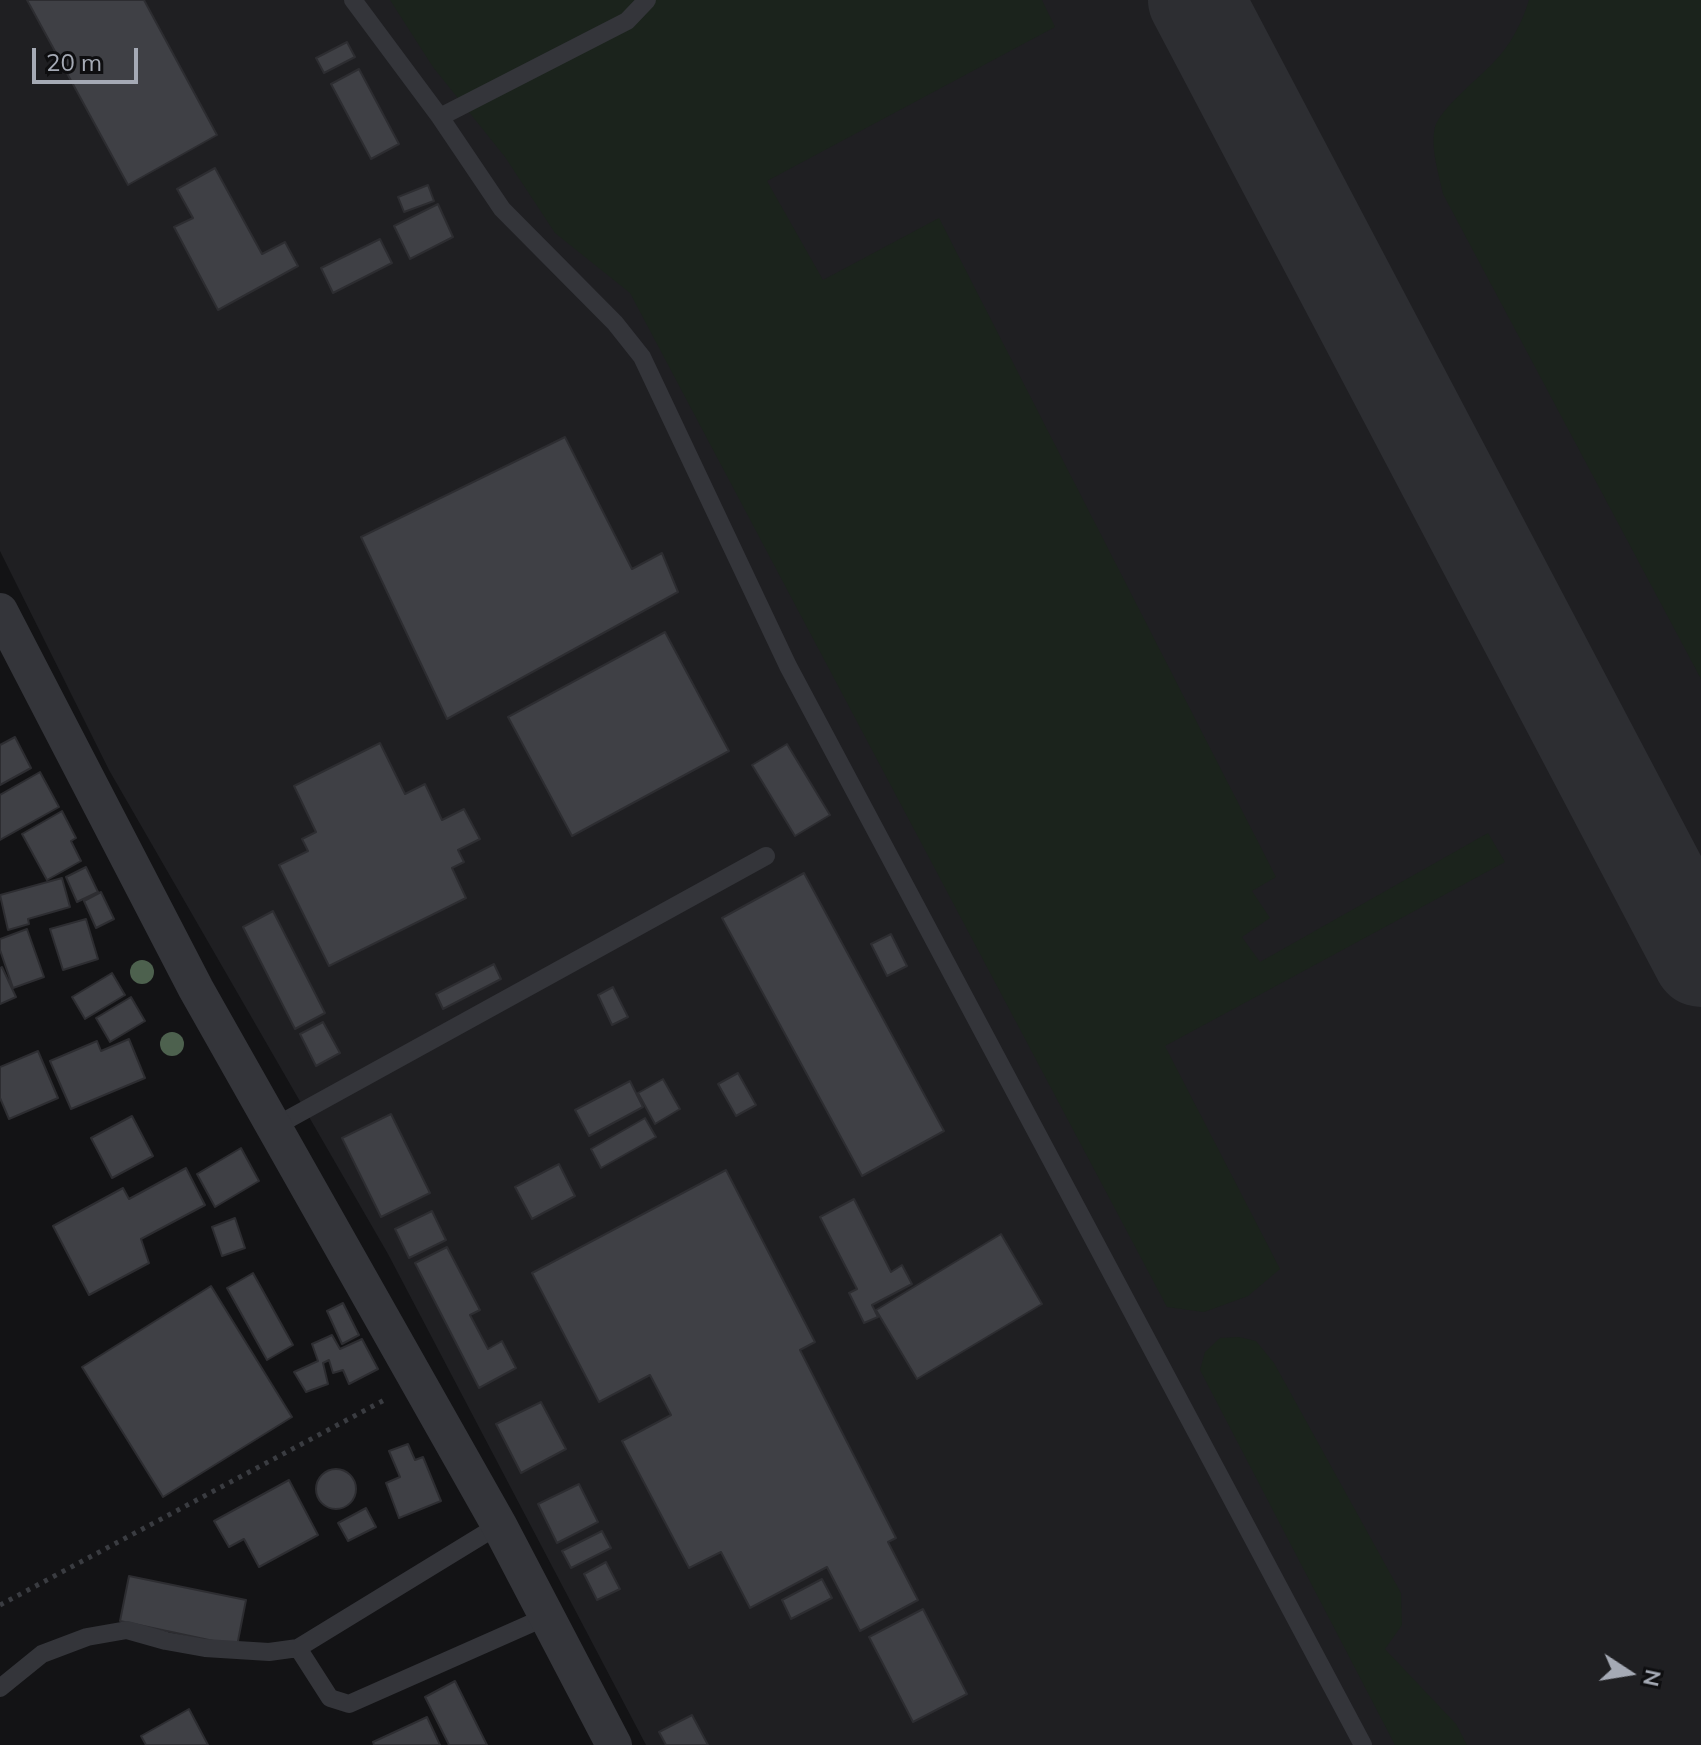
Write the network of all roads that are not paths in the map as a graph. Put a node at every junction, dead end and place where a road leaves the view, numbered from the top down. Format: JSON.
{"nodes":[{"id":1,"x":353,"y":0,"type":"edge"},
{"id":2,"x":647,"y":0,"type":"edge"},
{"id":3,"x":440,"y":117,"type":"junction"},
{"id":4,"x":0,"y":611,"type":"edge"},
{"id":5,"x":766,"y":856,"type":"dead end"},
{"id":6,"x":274,"y":1127,"type":"junction"},
{"id":7,"x":499,"y":1525,"type":"junction"},
{"id":8,"x":548,"y":1616,"type":"junction"},
{"id":9,"x":298,"y":1648,"type":"junction"},
{"id":10,"x":0,"y":1688,"type":"edge"},
{"id":11,"x":614,"y":1745,"type":"edge"},
{"id":12,"x":1363,"y":1745,"type":"edge"}],
"edges":[{"from":1,"to":3,"type":"lane"},
{"from":2,"to":3,"type":"lane"},
{"from":3,"to":12,"type":"lane"},
{"from":4,"to":6,"type":"street"},
{"from":5,"to":6,"type":"lane"},
{"from":6,"to":7,"type":"street"},
{"from":7,"to":8,"type":"street"},
{"from":7,"to":9,"type":"lane"},
{"from":8,"to":9,"type":"lane"},
{"from":8,"to":11,"type":"street"},
{"from":9,"to":10,"type":"lane"}]}
